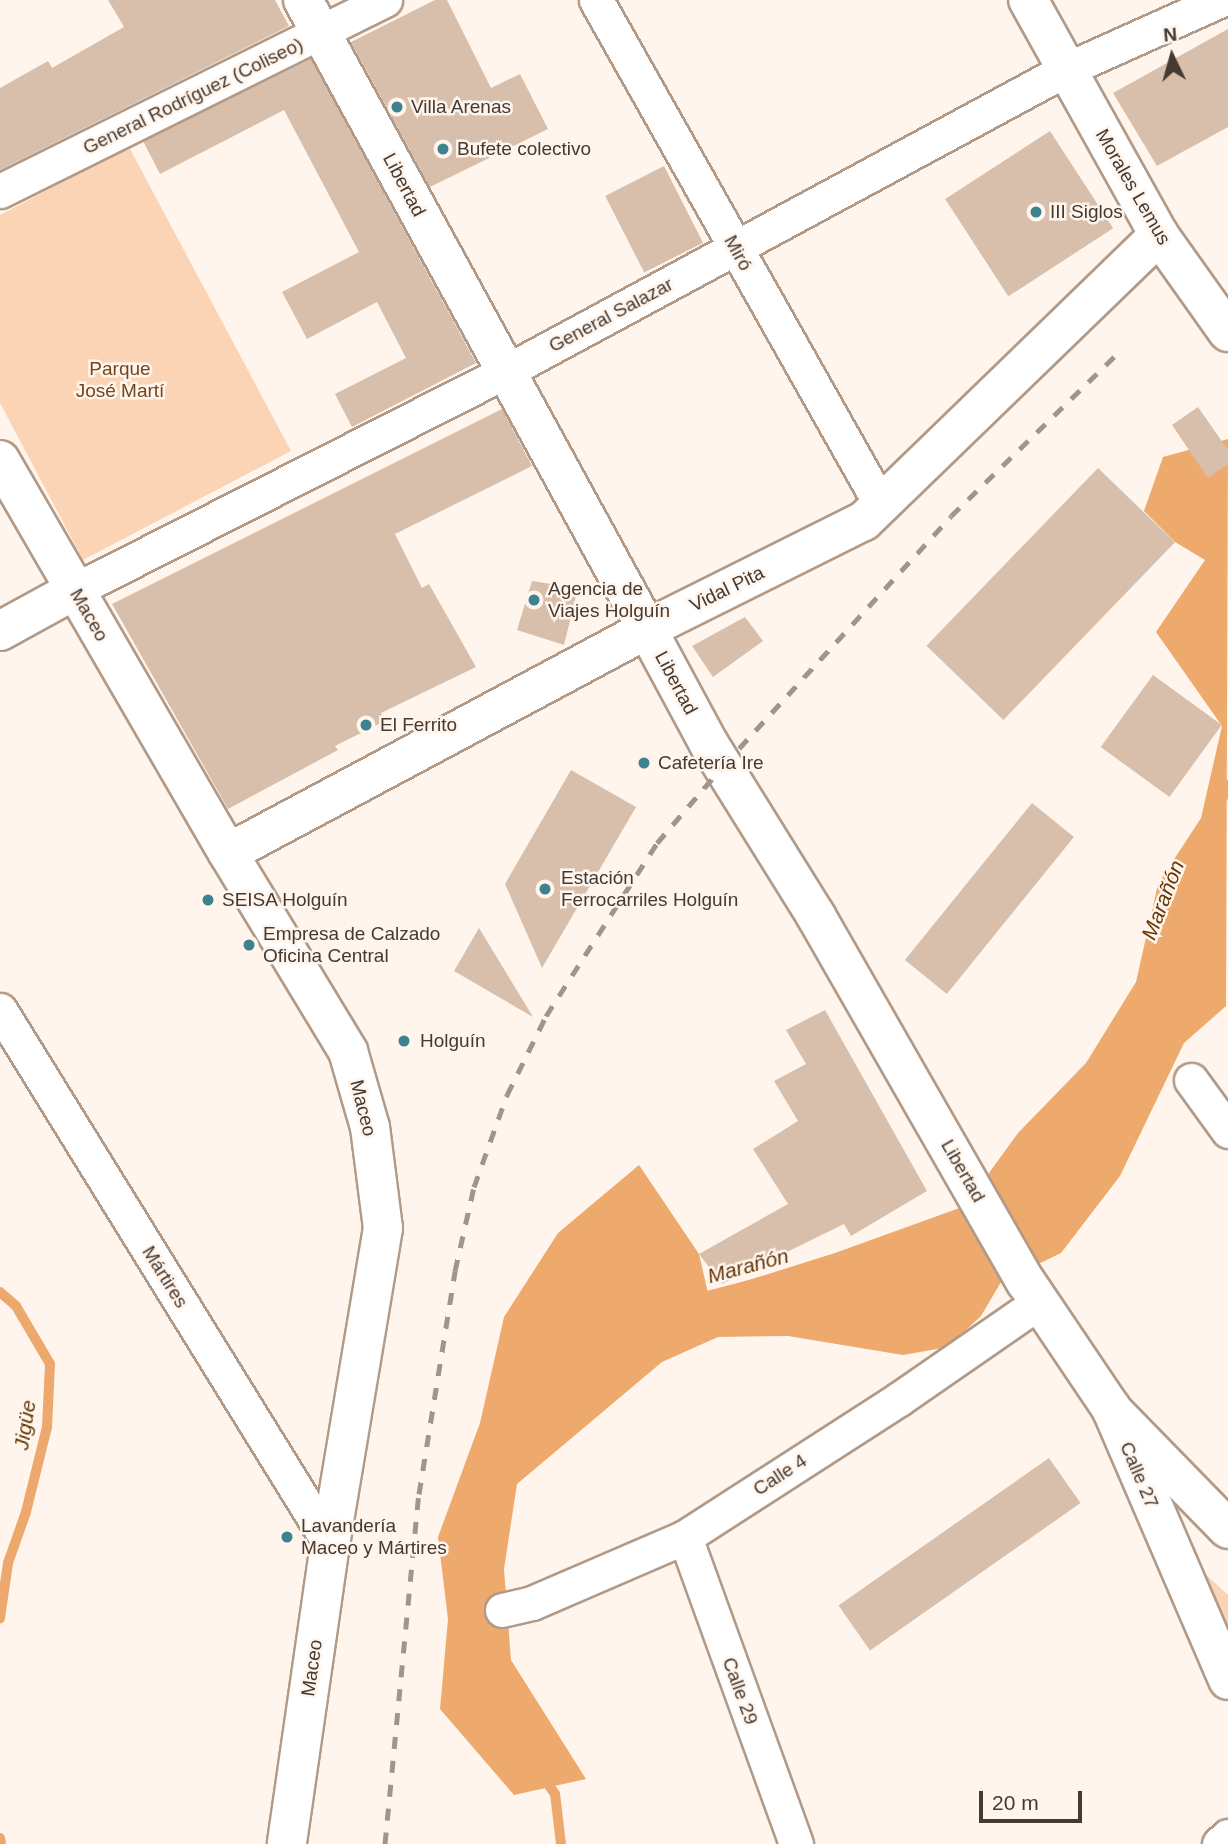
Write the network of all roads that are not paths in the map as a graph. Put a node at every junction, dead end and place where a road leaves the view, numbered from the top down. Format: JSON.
{"nodes":[{"id":1,"x":303,"y":0,"type":"edge"},
{"id":2,"x":385,"y":0,"type":"edge"},
{"id":3,"x":596,"y":0,"type":"edge"},
{"id":4,"x":1028,"y":0,"type":"edge"},
{"id":5,"x":1221,"y":0,"type":"edge"},
{"id":6,"x":322,"y":33,"type":"junction"},
{"id":7,"x":1065,"y":70,"type":"junction"},
{"id":8,"x":0,"y":191,"type":"edge"},
{"id":9,"x":1159,"y":235,"type":"junction"},
{"id":10,"x":735,"y":248,"type":"junction"},
{"id":11,"x":1228,"y":332,"type":"edge"},
{"id":12,"x":505,"y":372,"type":"junction"},
{"id":13,"x":0,"y":460,"type":"edge"},
{"id":14,"x":881,"y":505,"type":"junction"},
{"id":15,"x":75,"y":590,"type":"junction"},
{"id":16,"x":647,"y":629,"type":"junction"},
{"id":17,"x":0,"y":631,"type":"edge"},
{"id":18,"x":228,"y":853,"type":"junction"},
{"id":19,"x":0,"y":1010,"type":"edge"},
{"id":20,"x":1191,"y":1080,"type":"dead end"},
{"id":21,"x":1228,"y":1131,"type":"edge"},
{"id":22,"x":1032,"y":1292,"type":"junction"},
{"id":23,"x":1111,"y":1408,"type":"junction"},
{"id":24,"x":1228,"y":1529,"type":"edge"},
{"id":25,"x":685,"y":1537,"type":"junction"},
{"id":26,"x":330,"y":1544,"type":"junction"},
{"id":27,"x":502,"y":1610,"type":"dead end"},
{"id":28,"x":1228,"y":1681,"type":"edge"},
{"id":29,"x":1228,"y":1836,"type":"edge"},
{"id":30,"x":287,"y":1844,"type":"edge"},
{"id":31,"x":796,"y":1844,"type":"edge"},
{"id":32,"x":1219,"y":1844,"type":"edge"}],
"edges":[{"from":1,"to":6,"type":"main road","name":"Libertad"},
{"from":2,"to":6,"type":"street","name":"General Rodríguez (Coliseo)"},
{"from":3,"to":10,"type":"street","name":"Miró"},
{"from":4,"to":7,"type":"main road","name":"Morales Lemus"},
{"from":5,"to":7,"type":"street","name":"General Salazar"},
{"from":6,"to":8,"type":"street","name":"General Rodríguez (Coliseo)"},
{"from":6,"to":12,"type":"main road","name":"Libertad"},
{"from":7,"to":9,"type":"main road","name":"Morales Lemus"},
{"from":7,"to":10,"type":"street","name":"General Salazar"},
{"from":9,"to":11,"type":"main road","name":"Morales Lemus"},
{"from":9,"to":14,"type":"main road","name":"Vidal Pita"},
{"from":10,"to":12,"type":"street","name":"General Salazar"},
{"from":10,"to":14,"type":"street","name":"Miró"},
{"from":12,"to":15,"type":"street","name":"General Salazar"},
{"from":12,"to":16,"type":"main road","name":"Libertad"},
{"from":13,"to":15,"type":"main road","name":"Maceo"},
{"from":14,"to":16,"type":"main road","name":"Vidal Pita"},
{"from":15,"to":17,"type":"main road","name":"General Salazar"},
{"from":15,"to":18,"type":"main road","name":"Maceo"},
{"from":16,"to":18,"type":"main road","name":"Vidal Pita"},
{"from":16,"to":22,"type":"main road","name":"Libertad"},
{"from":18,"to":26,"type":"main road","name":"Maceo"},
{"from":19,"to":26,"type":"street","name":"Mártires"},
{"from":20,"to":21,"type":"street"},
{"from":22,"to":23,"type":"main road","name":"Calle 27"},
{"from":22,"to":25,"type":"street","name":"Calle 4"},
{"from":23,"to":24,"type":"main road"},
{"from":23,"to":28,"type":"main road","name":"Calle 27"},
{"from":25,"to":27,"type":"street","name":"Calle 4"},
{"from":25,"to":31,"type":"street","name":"Calle 29"},
{"from":26,"to":30,"type":"main road","name":"Maceo"},
{"from":29,"to":32,"type":"street"}]}
